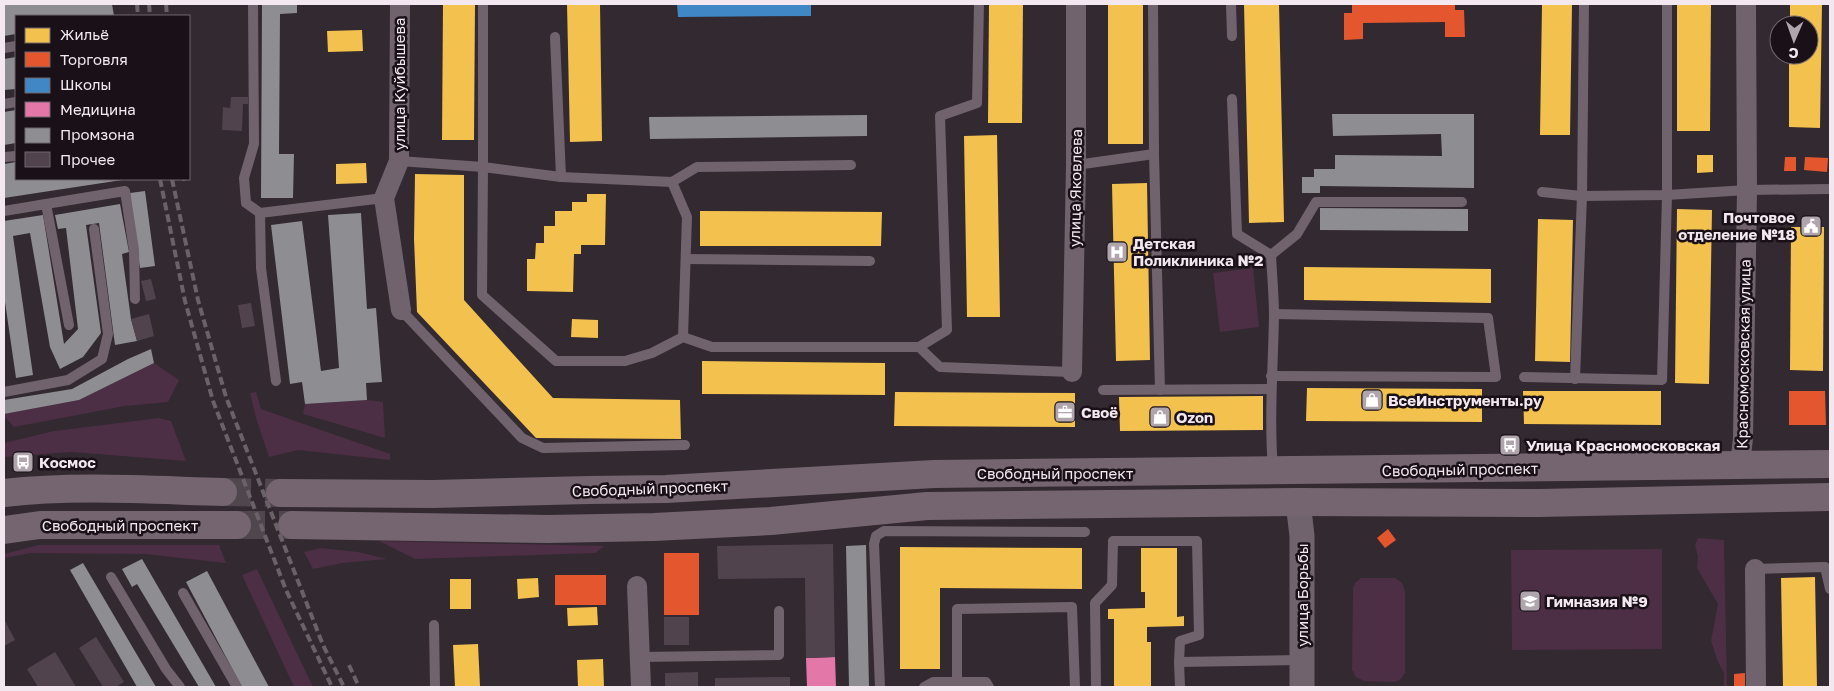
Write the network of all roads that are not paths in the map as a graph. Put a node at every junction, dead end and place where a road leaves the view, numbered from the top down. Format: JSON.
{"nodes":[{"id":1,"x":253,"y":4,"type":"edge"},
{"id":2,"x":400,"y":4,"type":"edge"},
{"id":3,"x":979,"y":4,"type":"edge"},
{"id":4,"x":1076,"y":4,"type":"edge"},
{"id":5,"x":1153,"y":4,"type":"edge"},
{"id":6,"x":1231,"y":4,"type":"edge"},
{"id":7,"x":1584,"y":4,"type":"edge"},
{"id":8,"x":1667,"y":4,"type":"edge"},
{"id":9,"x":1746,"y":4,"type":"edge"},
{"id":10,"x":483,"y":6,"type":"dead end"},
{"id":11,"x":1232,"y":36,"type":"dead end"},
{"id":12,"x":554,"y":37,"type":"dead end"},
{"id":13,"x":1232,"y":100,"type":"dead end"},
{"id":14,"x":1154,"y":154,"type":"junction"},
{"id":15,"x":399,"y":161,"type":"junction"},
{"id":16,"x":851,"y":165,"type":"dead end"},
{"id":17,"x":1076,"y":165,"type":"junction"},
{"id":18,"x":483,"y":167,"type":"junction"},
{"id":19,"x":561,"y":177,"type":"junction"},
{"id":20,"x":672,"y":182,"type":"junction"},
{"id":21,"x":1830,"y":188,"type":"edge"},
{"id":22,"x":1747,"y":190,"type":"junction"},
{"id":23,"x":1542,"y":192,"type":"dead end"},
{"id":24,"x":1667,"y":195,"type":"junction"},
{"id":25,"x":1582,"y":196,"type":"junction"},
{"id":26,"x":384,"y":198,"type":"junction"},
{"id":27,"x":1462,"y":202,"type":"dead end"},
{"id":28,"x":46,"y":204,"type":"junction"},
{"id":29,"x":4,"y":211,"type":"edge"},
{"id":30,"x":260,"y":213,"type":"junction"},
{"id":31,"x":94,"y":229,"type":"dead end"},
{"id":32,"x":1271,"y":255,"type":"junction"},
{"id":33,"x":686,"y":259,"type":"junction"},
{"id":34,"x":870,"y":261,"type":"dead end"},
{"id":35,"x":135,"y":299,"type":"dead end"},
{"id":36,"x":401,"y":310,"type":"joint"},
{"id":37,"x":1274,"y":314,"type":"junction"},
{"id":38,"x":68,"y":325,"type":"dead end"},
{"id":39,"x":683,"y":337,"type":"junction"},
{"id":40,"x":919,"y":347,"type":"junction"},
{"id":41,"x":1072,"y":372,"type":"joint"},
{"id":42,"x":1271,"y":376,"type":"junction"},
{"id":43,"x":1524,"y":377,"type":"dead end"},
{"id":44,"x":1575,"y":379,"type":"junction"},
{"id":45,"x":276,"y":381,"type":"dead end"},
{"id":46,"x":1103,"y":390,"type":"dead end"},
{"id":47,"x":1160,"y":390,"type":"junction"},
{"id":48,"x":1271,"y":390,"type":"junction"},
{"id":49,"x":4,"y":392,"type":"edge"},
{"id":50,"x":685,"y":445,"type":"dead end"},
{"id":51,"x":1830,"y":464,"type":"edge"},
{"id":52,"x":1740,"y":465,"type":"junction"},
{"id":53,"x":1274,"y":471,"type":"junction"},
{"id":54,"x":223,"y":492,"type":"tunnel mouth"},
{"id":55,"x":4,"y":493,"type":"edge"},
{"id":56,"x":280,"y":493,"type":"tunnel mouth"},
{"id":57,"x":1830,"y":497,"type":"edge"},
{"id":58,"x":1737,"y":498,"type":"junction"},
{"id":59,"x":1298,"y":502,"type":"junction"},
{"id":60,"x":237,"y":525,"type":"tunnel mouth"},
{"id":61,"x":292,"y":525,"type":"tunnel mouth"},
{"id":62,"x":4,"y":530,"type":"edge"},
{"id":63,"x":1085,"y":532,"type":"dead end"},
{"id":64,"x":1755,"y":569,"type":"joint"},
{"id":65,"x":111,"y":577,"type":"dead end"},
{"id":66,"x":637,"y":586,"type":"dead end"},
{"id":67,"x":1830,"y":590,"type":"edge"},
{"id":68,"x":183,"y":593,"type":"dead end"},
{"id":69,"x":779,"y":611,"type":"dead end"},
{"id":70,"x":434,"y":626,"type":"dead end"},
{"id":71,"x":639,"y":657,"type":"junction"},
{"id":72,"x":1301,"y":660,"type":"junction"},
{"id":73,"x":1179,"y":662,"type":"junction"},
{"id":74,"x":957,"y":682,"type":"junction"},
{"id":75,"x":180,"y":687,"type":"edge"},
{"id":76,"x":236,"y":687,"type":"edge"},
{"id":77,"x":435,"y":687,"type":"edge"},
{"id":78,"x":641,"y":687,"type":"edge"},
{"id":79,"x":880,"y":687,"type":"edge"},
{"id":80,"x":924,"y":687,"type":"edge"},
{"id":81,"x":990,"y":687,"type":"edge"},
{"id":82,"x":1074,"y":687,"type":"edge"},
{"id":83,"x":1096,"y":687,"type":"edge"},
{"id":84,"x":1180,"y":687,"type":"edge"},
{"id":85,"x":1302,"y":687,"type":"edge"},
{"id":86,"x":1756,"y":687,"type":"edge"}],
"edges":[{"from":1,"to":30,"type":"lane"},
{"from":2,"to":15,"type":"street","name":"улица Куйбышева"},
{"from":3,"to":40,"type":"lane"},
{"from":4,"to":17,"type":"street","name":"улица Яковлева"},
{"from":5,"to":14,"type":"lane"},
{"from":6,"to":11,"type":"lane"},
{"from":7,"to":25,"type":"lane"},
{"from":8,"to":24,"type":"lane"},
{"from":9,"to":22,"type":"street","name":"Красномосковская улица"},
{"from":10,"to":18,"type":"lane"},
{"from":12,"to":19,"type":"lane"},
{"from":13,"to":32,"type":"lane"},
{"from":14,"to":17,"type":"lane"},
{"from":14,"to":47,"type":"lane"},
{"from":15,"to":18,"type":"lane"},
{"from":15,"to":26,"type":"street","name":"улица Куйбышева"},
{"from":16,"to":20,"type":"lane"},
{"from":17,"to":41,"type":"street","name":"улица Яковлева"},
{"from":18,"to":19,"type":"lane"},
{"from":18,"to":39,"type":"lane"},
{"from":19,"to":20,"type":"lane"},
{"from":20,"to":33,"type":"lane"},
{"from":21,"to":22,"type":"lane"},
{"from":22,"to":24,"type":"lane"},
{"from":22,"to":52,"type":"street","name":"Красномосковская улица"},
{"from":23,"to":25,"type":"lane"},
{"from":24,"to":25,"type":"lane"},
{"from":24,"to":44,"type":"lane"},
{"from":25,"to":44,"type":"lane"},
{"from":26,"to":30,"type":"lane"},
{"from":26,"to":36,"type":"street"},
{"from":27,"to":32,"type":"lane"},
{"from":28,"to":29,"type":"lane"},
{"from":28,"to":35,"type":"lane"},
{"from":28,"to":38,"type":"lane"},
{"from":30,"to":45,"type":"lane"},
{"from":31,"to":49,"type":"lane"},
{"from":32,"to":37,"type":"lane"},
{"from":33,"to":34,"type":"lane"},
{"from":33,"to":39,"type":"lane"},
{"from":36,"to":50,"type":"lane"},
{"from":37,"to":42,"type":"lane"},
{"from":37,"to":42,"type":"lane"},
{"from":39,"to":40,"type":"lane"},
{"from":40,"to":41,"type":"lane"},
{"from":42,"to":48,"type":"lane"},
{"from":43,"to":44,"type":"lane"},
{"from":46,"to":47,"type":"lane"},
{"from":47,"to":48,"type":"lane"},
{"from":48,"to":53,"type":"lane"},
{"from":51,"to":52,"type":"main road","name":"Свободный проспект"},
{"from":52,"to":53,"type":"main road","name":"Свободный проспект"},
{"from":52,"to":58,"type":"main road"},
{"from":53,"to":56,"type":"main road","name":"Свободный проспект"},
{"from":54,"to":55,"type":"main road"},
{"from":57,"to":58,"type":"main road","name":"Свободный проспект"},
{"from":58,"to":59,"type":"main road","name":"Свободный проспект"},
{"from":59,"to":61,"type":"main road","name":"Свободный проспект"},
{"from":59,"to":72,"type":"street","name":"улица Борьбы"},
{"from":60,"to":62,"type":"main road","name":"Свободный проспект"},
{"from":63,"to":79,"type":"lane"},
{"from":64,"to":67,"type":"lane"},
{"from":64,"to":86,"type":"street"},
{"from":65,"to":75,"type":"lane"},
{"from":66,"to":71,"type":"street"},
{"from":68,"to":76,"type":"lane"},
{"from":69,"to":71,"type":"lane"},
{"from":70,"to":77,"type":"lane"},
{"from":71,"to":78,"type":"street"},
{"from":72,"to":73,"type":"lane"},
{"from":72,"to":85,"type":"street","name":"улица Борьбы"},
{"from":73,"to":83,"type":"lane"},
{"from":73,"to":84,"type":"lane"},
{"from":74,"to":80,"type":"lane"},
{"from":74,"to":81,"type":"lane"},
{"from":74,"to":82,"type":"lane"}]}
